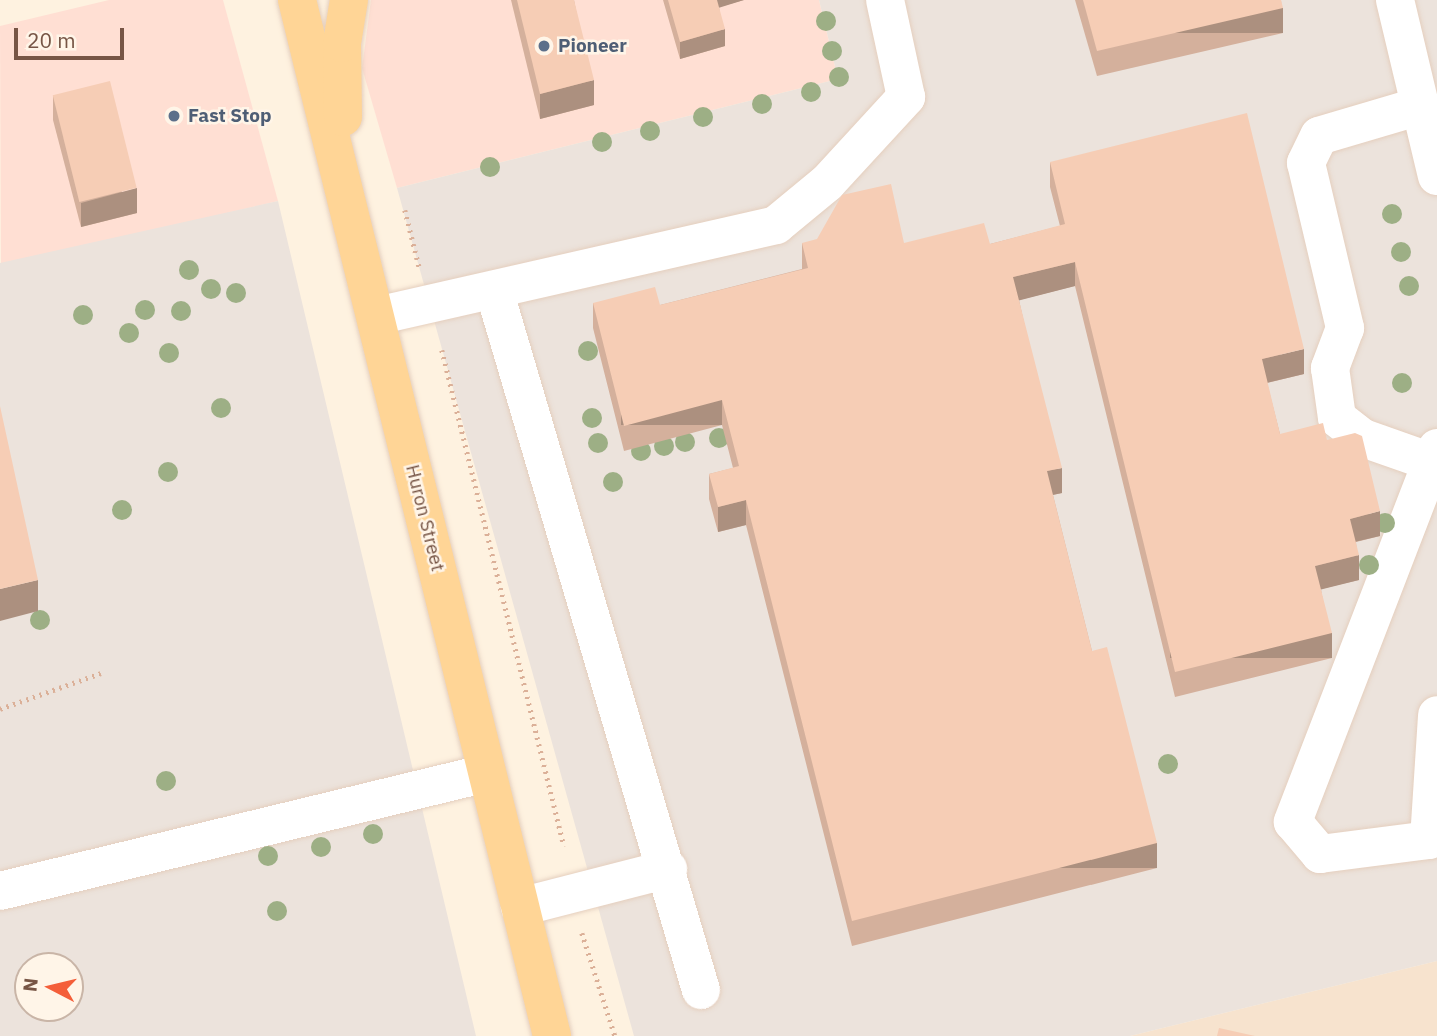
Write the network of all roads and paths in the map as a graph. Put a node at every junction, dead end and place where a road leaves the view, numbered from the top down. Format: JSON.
{"nodes":[{"id":1,"x":297,"y":0,"type":"edge"},
{"id":2,"x":349,"y":0,"type":"edge"},
{"id":3,"x":885,"y":0,"type":"edge"},
{"id":4,"x":1395,"y":0,"type":"edge"},
{"id":5,"x":1420,"y":106,"type":"junction"},
{"id":6,"x":338,"y":153,"type":"junction"},
{"id":7,"x":1437,"y":176,"type":"edge"},
{"id":8,"x":405,"y":210,"type":"dead end"},
{"id":9,"x":421,"y":274,"type":"dead end"},
{"id":10,"x":494,"y":290,"type":"junction"},
{"id":11,"x":376,"y":316,"type":"junction"},
{"id":12,"x":442,"y":350,"type":"dead end"},
{"id":13,"x":1434,"y":455,"type":"edge"},
{"id":14,"x":101,"y":673,"type":"dead end"},
{"id":15,"x":0,"y":709,"type":"edge"},
{"id":16,"x":1437,"y":715,"type":"edge"},
{"id":17,"x":487,"y":773,"type":"junction"},
{"id":18,"x":564,"y":846,"type":"dead end"},
{"id":19,"x":668,"y":869,"type":"junction"},
{"id":20,"x":0,"y":891,"type":"edge"},
{"id":21,"x":520,"y":907,"type":"junction"},
{"id":22,"x":582,"y":933,"type":"dead end"},
{"id":23,"x":701,"y":990,"type":"dead end"},
{"id":24,"x":552,"y":1036,"type":"edge"},
{"id":25,"x":615,"y":1036,"type":"edge"}],
"edges":[{"from":1,"to":6,"type":"main road","name":"Huron Street"},
{"from":2,"to":6,"type":"main road"},
{"from":3,"to":10,"type":"street"},
{"from":4,"to":5,"type":"street"},
{"from":5,"to":7,"type":"street"},
{"from":5,"to":13,"type":"street"},
{"from":6,"to":11,"type":"main road","name":"Huron Street"},
{"from":8,"to":9,"type":"path"},
{"from":10,"to":11,"type":"street"},
{"from":10,"to":19,"type":"street"},
{"from":11,"to":17,"type":"main road","name":"Huron Street"},
{"from":12,"to":18,"type":"path"},
{"from":13,"to":16,"type":"street"},
{"from":14,"to":15,"type":"path"},
{"from":17,"to":20,"type":"street"},
{"from":17,"to":21,"type":"main road","name":"Huron Street"},
{"from":19,"to":21,"type":"street"},
{"from":19,"to":23,"type":"street"},
{"from":21,"to":24,"type":"main road","name":"Huron Street"},
{"from":22,"to":25,"type":"path"}]}
